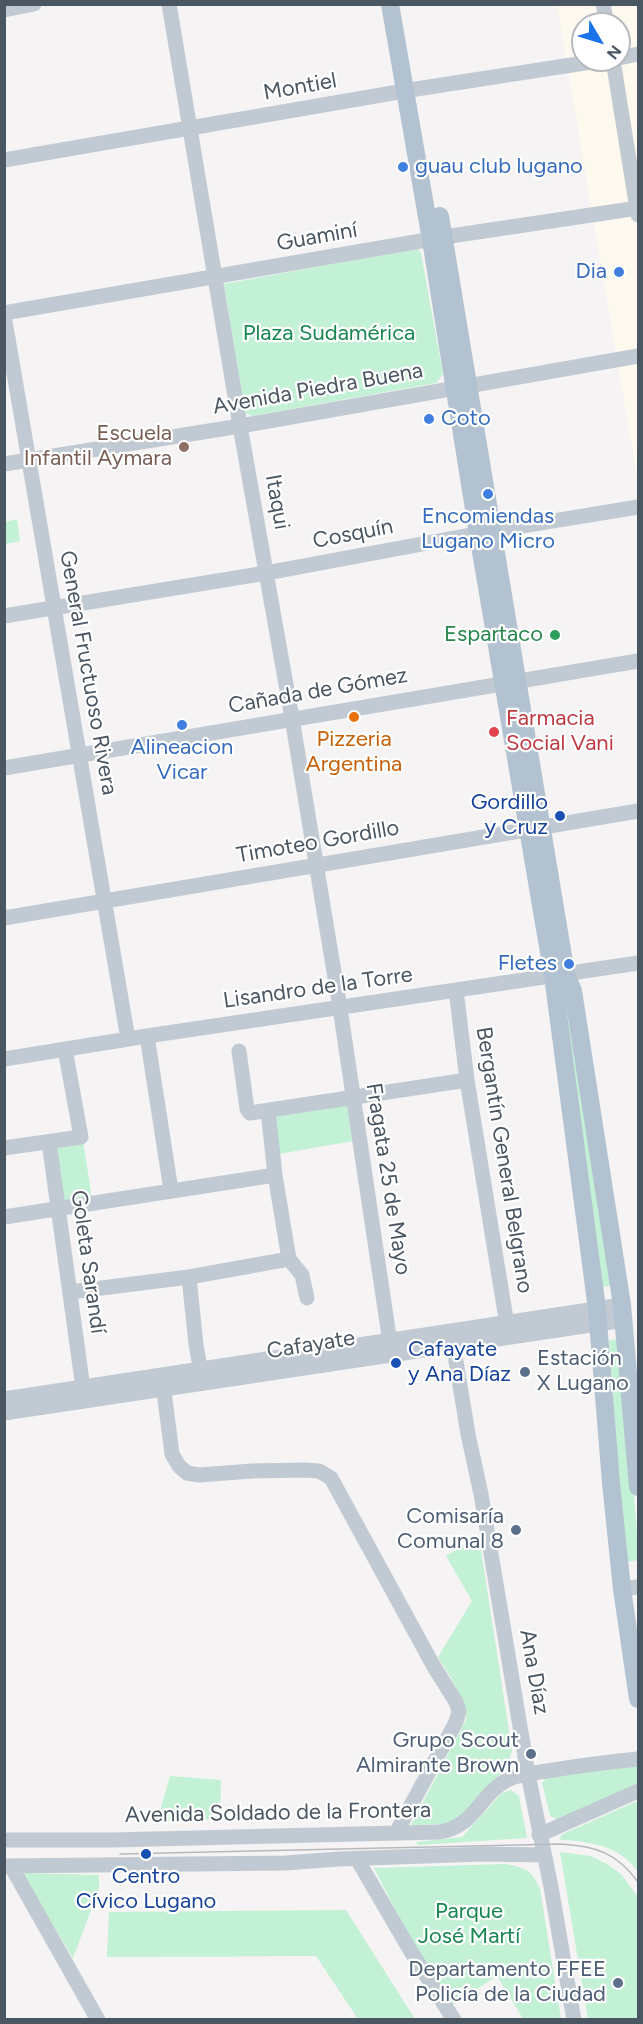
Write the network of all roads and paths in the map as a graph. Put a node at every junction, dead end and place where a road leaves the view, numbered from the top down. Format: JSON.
{"nodes":[{"id":1,"x":34,"y":4,"type":"edge"},
{"id":2,"x":169,"y":4,"type":"edge"},
{"id":3,"x":390,"y":4,"type":"edge"},
{"id":4,"x":402,"y":4,"type":"edge"},
{"id":5,"x":4,"y":10,"type":"edge"},
{"id":6,"x":571,"y":65,"type":"edge"},
{"id":7,"x":615,"y":72,"type":"edge"},
{"id":8,"x":411,"y":90,"type":"junction"},
{"id":9,"x":191,"y":129,"type":"junction"},
{"id":10,"x":4,"y":160,"type":"edge"},
{"id":11,"x":638,"y":210,"type":"edge"},
{"id":12,"x":438,"y":238,"type":"junction"},
{"id":13,"x":217,"y":277,"type":"junction"},
{"id":14,"x":4,"y":314,"type":"edge"},
{"id":15,"x":639,"y":356,"type":"edge"},
{"id":16,"x":462,"y":387,"type":"junction"},
{"id":17,"x":240,"y":426,"type":"junction"},
{"id":18,"x":29,"y":460,"type":"junction"},
{"id":19,"x":4,"y":464,"type":"edge"},
{"id":20,"x":639,"y":507,"type":"edge"},
{"id":21,"x":485,"y":532,"type":"junction"},
{"id":22,"x":266,"y":573,"type":"junction"},
{"id":23,"x":55,"y":608,"type":"junction"},
{"id":24,"x":4,"y":616,"type":"edge"},
{"id":25,"x":639,"y":661,"type":"edge"},
{"id":26,"x":510,"y":681,"type":"junction"},
{"id":27,"x":292,"y":718,"type":"junction"},
{"id":28,"x":79,"y":755,"type":"junction"},
{"id":29,"x":4,"y":768,"type":"edge"},
{"id":30,"x":639,"y":811,"type":"edge"},
{"id":31,"x":535,"y":828,"type":"junction"},
{"id":32,"x":317,"y":865,"type":"junction"},
{"id":33,"x":105,"y":902,"type":"junction"},
{"id":34,"x":4,"y":918,"type":"edge"},
{"id":35,"x":639,"y":963,"type":"edge"},
{"id":36,"x":559,"y":975,"type":"junction"},
{"id":37,"x":456,"y":990,"type":"junction"},
{"id":38,"x":340,"y":1008,"type":"junction"},
{"id":39,"x":147,"y":1036,"type":"junction"},
{"id":40,"x":128,"y":1039,"type":"junction"},
{"id":41,"x":65,"y":1049,"type":"junction"},
{"id":42,"x":239,"y":1052,"type":"dead end"},
{"id":43,"x":4,"y":1059,"type":"edge"},
{"id":44,"x":467,"y":1080,"type":"junction"},
{"id":45,"x":353,"y":1096,"type":"junction"},
{"id":46,"x":268,"y":1111,"type":"junction"},
{"id":47,"x":49,"y":1142,"type":"junction"},
{"id":48,"x":4,"y":1148,"type":"edge"},
{"id":49,"x":275,"y":1174,"type":"junction"},
{"id":50,"x":171,"y":1190,"type":"junction"},
{"id":51,"x":58,"y":1209,"type":"junction"},
{"id":52,"x":4,"y":1216,"type":"edge"},
{"id":53,"x":289,"y":1259,"type":"junction"},
{"id":54,"x":189,"y":1277,"type":"junction"},
{"id":55,"x":70,"y":1292,"type":"junction"},
{"id":56,"x":307,"y":1298,"type":"dead end"},
{"id":57,"x":623,"y":1312,"type":"junction"},
{"id":58,"x":598,"y":1316,"type":"junction"},
{"id":59,"x":508,"y":1330,"type":"junction"},
{"id":60,"x":452,"y":1339,"type":"junction"},
{"id":61,"x":391,"y":1348,"type":"junction"},
{"id":62,"x":201,"y":1377,"type":"junction"},
{"id":63,"x":163,"y":1383,"type":"junction"},
{"id":64,"x":83,"y":1388,"type":"junction"},
{"id":65,"x":4,"y":1399,"type":"edge"},
{"id":66,"x":4,"y":1413,"type":"edge"},
{"id":67,"x":639,"y":1487,"type":"edge"},
{"id":68,"x":630,"y":1588,"type":"edge"},
{"id":69,"x":639,"y":1700,"type":"edge"},
{"id":70,"x":639,"y":1759,"type":"edge"},
{"id":71,"x":528,"y":1774,"type":"junction"},
{"id":72,"x":639,"y":1791,"type":"edge"},
{"id":73,"x":401,"y":1833,"type":"junction"},
{"id":74,"x":539,"y":1835,"type":"junction"},
{"id":75,"x":4,"y":1840,"type":"edge"},
{"id":76,"x":25,"y":1840,"type":"junction"},
{"id":77,"x":80,"y":1840,"type":"junction"},
{"id":78,"x":544,"y":1855,"type":"junction"},
{"id":79,"x":406,"y":1857,"type":"junction"},
{"id":80,"x":357,"y":1859,"type":"junction"},
{"id":81,"x":12,"y":1866,"type":"edge"},
{"id":82,"x":80,"y":1866,"type":"junction"},
{"id":83,"x":98,"y":2019,"type":"edge"},
{"id":84,"x":454,"y":2019,"type":"edge"},
{"id":85,"x":574,"y":2019,"type":"edge"}],
"edges":[{"from":1,"to":5,"type":"street"},
{"from":2,"to":9,"type":"street","name":"Itaqui"},
{"from":3,"to":8,"type":"main road"},
{"from":4,"to":8,"type":"main road"},
{"from":6,"to":8,"type":"street","name":"Montiel"},
{"from":7,"to":11,"type":"street"},
{"from":8,"to":9,"type":"street","name":"Montiel"},
{"from":8,"to":12,"type":"main road"},
{"from":9,"to":10,"type":"street","name":"Montiel"},
{"from":9,"to":13,"type":"street","name":"Itaqui"},
{"from":11,"to":12,"type":"street","name":"Guaminí"},
{"from":12,"to":13,"type":"street","name":"Guaminí"},
{"from":12,"to":16,"type":"main road"},
{"from":13,"to":14,"type":"street","name":"Guaminí"},
{"from":13,"to":17,"type":"street","name":"Itaqui"},
{"from":14,"to":18,"type":"street","name":"General Fructuoso Rivera"},
{"from":15,"to":16,"type":"street","name":"Avenida Piedra Buena"},
{"from":16,"to":17,"type":"street","name":"Avenida Piedra Buena"},
{"from":16,"to":21,"type":"main road"},
{"from":17,"to":18,"type":"street","name":"Avenida Piedra Buena"},
{"from":17,"to":22,"type":"street","name":"Itaqui"},
{"from":18,"to":19,"type":"street","name":"Avenida Piedra Buena"},
{"from":18,"to":23,"type":"street","name":"General Fructuoso Rivera"},
{"from":20,"to":21,"type":"street","name":"Cosquín"},
{"from":21,"to":22,"type":"street","name":"Cosquín"},
{"from":21,"to":26,"type":"main road"},
{"from":22,"to":23,"type":"street","name":"Cosquín"},
{"from":22,"to":27,"type":"street","name":"Itaqui"},
{"from":23,"to":24,"type":"street","name":"Cosquín"},
{"from":23,"to":28,"type":"street","name":"General Fructuoso Rivera"},
{"from":25,"to":26,"type":"street","name":"Cañada de Gómez"},
{"from":26,"to":27,"type":"street","name":"Cañada de Gómez"},
{"from":26,"to":31,"type":"main road"},
{"from":27,"to":28,"type":"street","name":"Cañada de Gómez"},
{"from":27,"to":32,"type":"street","name":"Itaqui"},
{"from":28,"to":29,"type":"street","name":"Cañada de Gómez"},
{"from":28,"to":33,"type":"street","name":"General Fructuoso Rivera"},
{"from":30,"to":31,"type":"street","name":"Timoteo Gordillo"},
{"from":31,"to":32,"type":"street","name":"Timoteo Gordillo"},
{"from":31,"to":36,"type":"main road"},
{"from":32,"to":33,"type":"street","name":"Timoteo Gordillo"},
{"from":32,"to":38,"type":"street","name":"Itaqui"},
{"from":33,"to":34,"type":"street","name":"Timoteo Gordillo"},
{"from":33,"to":40,"type":"street","name":"General Fructuoso Rivera"},
{"from":35,"to":36,"type":"street","name":"Lisandro de la Torre"},
{"from":36,"to":37,"type":"street","name":"Lisandro de la Torre"},
{"from":36,"to":57,"type":"main road"},
{"from":36,"to":58,"type":"main road"},
{"from":37,"to":38,"type":"street","name":"Lisandro de la Torre"},
{"from":37,"to":44,"type":"street","name":"Bergantín General Belgrano"},
{"from":38,"to":39,"type":"street","name":"Lisandro de la Torre"},
{"from":38,"to":45,"type":"street","name":"Fragata 25 de Mayo"},
{"from":39,"to":40,"type":"street","name":"Lisandro de la Torre"},
{"from":39,"to":50,"type":"street"},
{"from":40,"to":41,"type":"street","name":"Lisandro de la Torre"},
{"from":41,"to":43,"type":"street","name":"Lisandro de la Torre"},
{"from":41,"to":47,"type":"street"},
{"from":42,"to":46,"type":"street"},
{"from":44,"to":45,"type":"street"},
{"from":44,"to":59,"type":"street","name":"Bergantín General Belgrano"},
{"from":45,"to":46,"type":"street"},
{"from":45,"to":61,"type":"street","name":"Fragata 25 de Mayo"},
{"from":46,"to":49,"type":"street"},
{"from":47,"to":48,"type":"street"},
{"from":47,"to":51,"type":"street","name":"Goleta Sarandí"},
{"from":49,"to":50,"type":"street"},
{"from":49,"to":53,"type":"street"},
{"from":50,"to":51,"type":"street"},
{"from":51,"to":52,"type":"street"},
{"from":51,"to":55,"type":"street","name":"Goleta Sarandí"},
{"from":53,"to":54,"type":"street"},
{"from":53,"to":56,"type":"street"},
{"from":54,"to":55,"type":"street"},
{"from":54,"to":62,"type":"street"},
{"from":55,"to":64,"type":"street","name":"Goleta Sarandí"},
{"from":57,"to":58,"type":"street","name":"Cafayate"},
{"from":57,"to":67,"type":"main road"},
{"from":58,"to":59,"type":"street","name":"Cafayate"},
{"from":58,"to":68,"type":"main road"},
{"from":59,"to":60,"type":"street","name":"Cafayate"},
{"from":60,"to":61,"type":"street","name":"Cafayate"},
{"from":60,"to":71,"type":"street","name":"Ana Díaz"},
{"from":61,"to":62,"type":"street","name":"Cafayate"},
{"from":62,"to":63,"type":"street","name":"Cafayate"},
{"from":63,"to":64,"type":"street","name":"Cafayate"},
{"from":63,"to":66,"type":"street","name":"Cafayate"},
{"from":63,"to":73,"type":"street"},
{"from":64,"to":65,"type":"street","name":"Cafayate"},
{"from":68,"to":69,"type":"main road"},
{"from":70,"to":71,"type":"street","name":"Avenida Soldado de la Frontera"},
{"from":71,"to":73,"type":"street","name":"Avenida Soldado de la Frontera"},
{"from":71,"to":74,"type":"street","name":"Ana Díaz"},
{"from":72,"to":74,"type":"street"},
{"from":73,"to":77,"type":"street","name":"Avenida Soldado de la Frontera"},
{"from":73,"to":79,"type":"street"},
{"from":74,"to":78,"type":"street","name":"Ana Díaz"},
{"from":75,"to":76,"type":"street","name":"Avenida Soldado de la Frontera"},
{"from":76,"to":77,"type":"street","name":"Avenida Soldado de la Frontera"},
{"from":76,"to":81,"type":"street"},
{"from":77,"to":82,"type":"street"},
{"from":78,"to":79,"type":"street","name":"Avenida Soldado de la Frontera"},
{"from":78,"to":85,"type":"street","name":"Ana Díaz"},
{"from":79,"to":80,"type":"street","name":"Avenida Soldado de la Frontera"},
{"from":80,"to":82,"type":"street","name":"Avenida Soldado de la Frontera"},
{"from":80,"to":84,"type":"street"},
{"from":81,"to":82,"type":"street","name":"Avenida Soldado de la Frontera"},
{"from":81,"to":83,"type":"street"}]}
